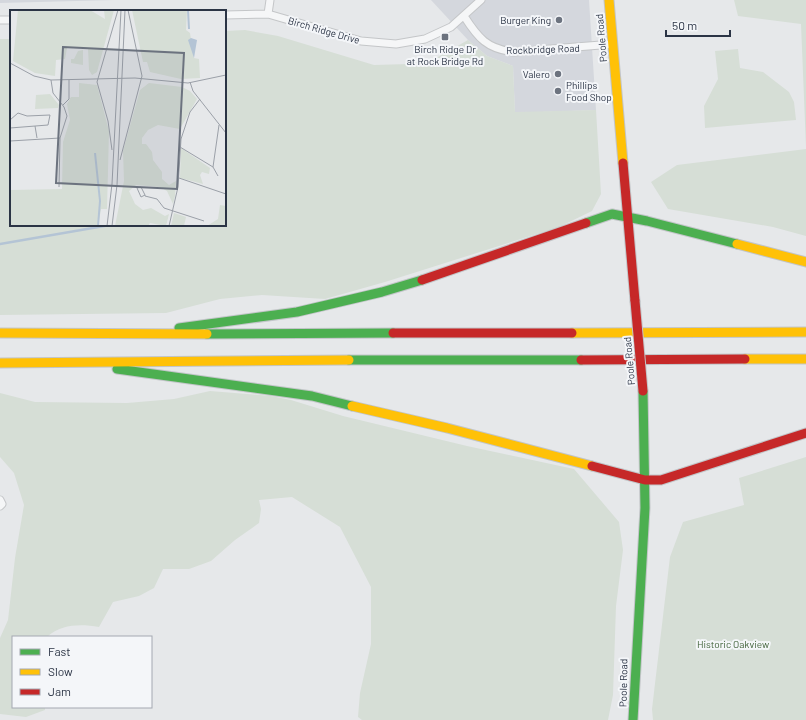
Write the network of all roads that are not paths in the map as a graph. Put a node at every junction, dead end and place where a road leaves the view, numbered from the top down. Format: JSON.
{"nodes":[{"id":1,"x":270,"y":0,"type":"edge"},
{"id":2,"x":481,"y":0,"type":"edge"},
{"id":3,"x":609,"y":0,"type":"edge"},
{"id":4,"x":268,"y":14,"type":"junction"},
{"id":5,"x":226,"y":15,"type":"edge"},
{"id":6,"x":464,"y":16,"type":"junction"},
{"id":7,"x":613,"y":44,"type":"junction"},
{"id":8,"x":629,"y":217,"type":"junction"},
{"id":9,"x":806,"y":262,"type":"edge"},
{"id":10,"x":806,"y":332,"type":"edge"},
{"id":11,"x":0,"y":333,"type":"edge"},
{"id":12,"x":136,"y":334,"type":"junction"},
{"id":13,"x":806,"y":359,"type":"edge"},
{"id":14,"x":0,"y":363,"type":"edge"},
{"id":15,"x":77,"y":364,"type":"junction"},
{"id":16,"x":806,"y":433,"type":"edge"},
{"id":17,"x":645,"y":480,"type":"junction"},
{"id":18,"x":0,"y":500,"type":"edge"},
{"id":19,"x":0,"y":506,"type":"edge"},
{"id":20,"x":633,"y":720,"type":"edge"}],
"edges":[{"from":1,"to":4,"type":"street"},
{"from":2,"to":6,"type":"street","name":"Birch Ridge Drive"},
{"from":3,"to":7,"type":"main road","name":"Poole Road"},
{"from":4,"to":5,"type":"street","name":"Birch Ridge Drive"},
{"from":4,"to":6,"type":"street","name":"Birch Ridge Drive"},
{"from":6,"to":7,"type":"street","name":"Rockbridge Road"},
{"from":7,"to":8,"type":"main road","name":"Poole Road"},
{"from":8,"to":9,"type":"main road"},
{"from":8,"to":12,"type":"main road"},
{"from":8,"to":17,"type":"main road","name":"Poole Road","bridge":true},
{"from":10,"to":12,"type":"main road"},
{"from":11,"to":12,"type":"main road"},
{"from":13,"to":15,"type":"main road"},
{"from":14,"to":15,"type":"main road"},
{"from":15,"to":17,"type":"main road"},
{"from":16,"to":17,"type":"main road"},
{"from":17,"to":20,"type":"main road","name":"Poole Road"},
{"from":18,"to":19,"type":"street"}]}
